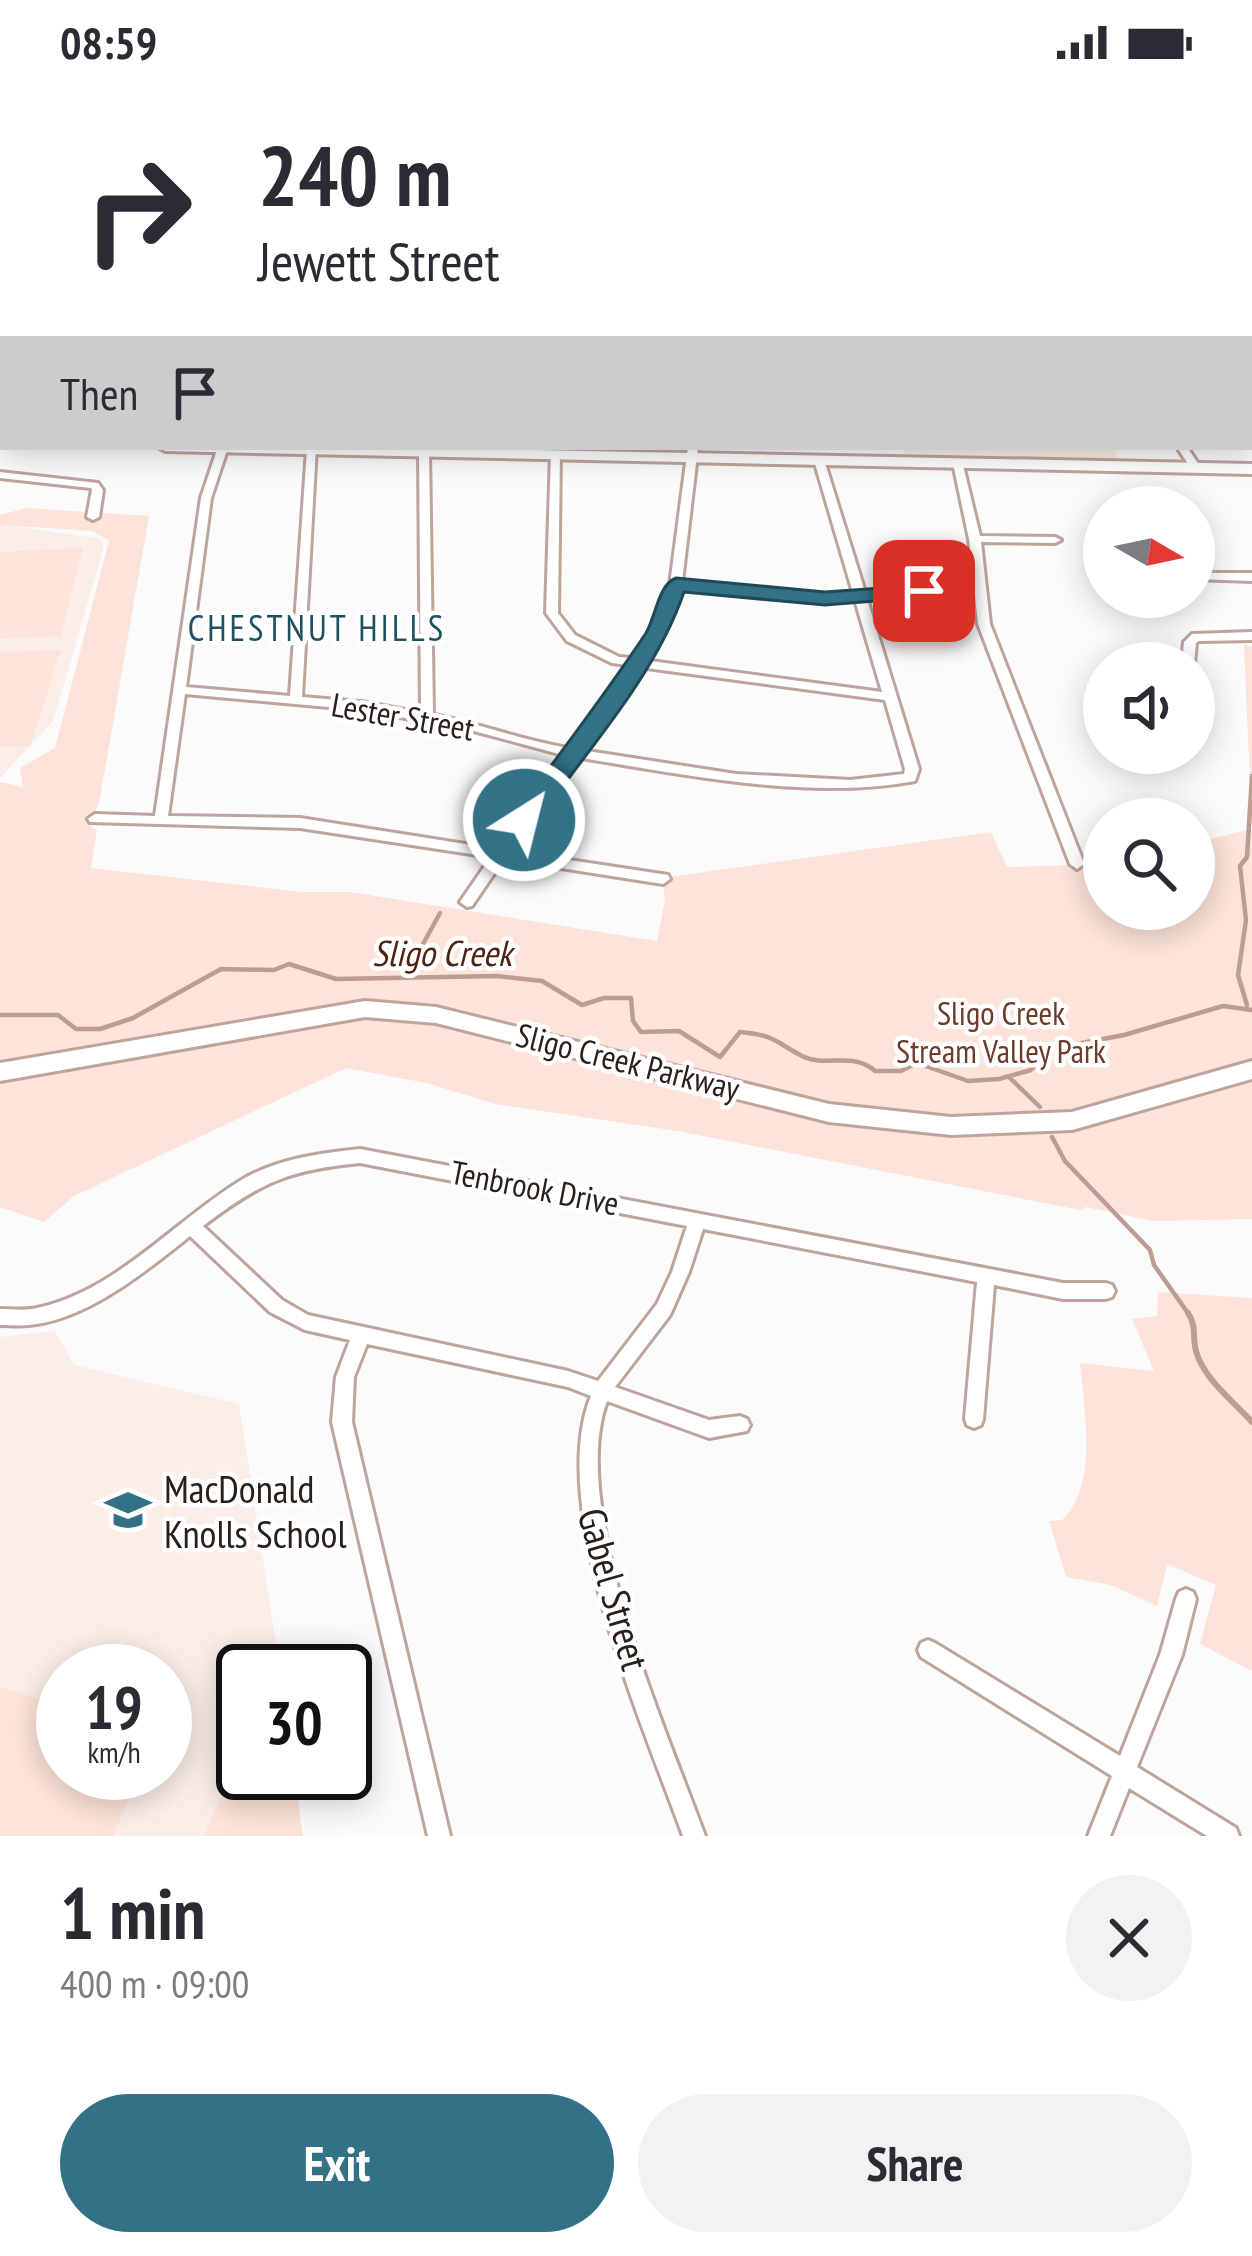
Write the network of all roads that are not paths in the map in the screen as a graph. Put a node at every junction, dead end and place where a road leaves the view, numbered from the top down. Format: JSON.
{"nodes":[{"id":1,"x":222,"y":450,"type":"edge"},
{"id":2,"x":312,"y":450,"type":"edge"},
{"id":3,"x":368,"y":450,"type":"edge"},
{"id":4,"x":1184,"y":450,"type":"edge"},
{"id":5,"x":424,"y":451,"type":"junction"},
{"id":6,"x":692,"y":452,"type":"edge"},
{"id":7,"x":555,"y":454,"type":"junction"},
{"id":8,"x":818,"y":460,"type":"junction"},
{"id":9,"x":958,"y":463,"type":"junction"},
{"id":10,"x":1196,"y":468,"type":"junction"},
{"id":11,"x":1252,"y":469,"type":"edge"},
{"id":12,"x":0,"y":475,"type":"edge"},
{"id":13,"x":93,"y":517,"type":"dead end"},
{"id":14,"x":975,"y":539,"type":"junction"},
{"id":15,"x":1055,"y":540,"type":"dead end"},
{"id":16,"x":1215,"y":576,"type":"edge"},
{"id":17,"x":1252,"y":577,"type":"edge"},
{"id":18,"x":676,"y":585,"type":"junction"},
{"id":19,"x":981,"y":593,"type":"junction"},
{"id":20,"x":862,"y":596,"type":"junction"},
{"id":21,"x":1252,"y":635,"type":"edge"},
{"id":22,"x":1190,"y":642,"type":"edge"},
{"id":23,"x":637,"y":664,"type":"junction"},
{"id":24,"x":179,"y":690,"type":"junction"},
{"id":25,"x":891,"y":697,"type":"junction"},
{"id":26,"x":296,"y":699,"type":"junction"},
{"id":27,"x":427,"y":716,"type":"junction"},
{"id":28,"x":573,"y":753,"type":"junction"},
{"id":29,"x":95,"y":819,"type":"dead end"},
{"id":30,"x":161,"y":819,"type":"junction"},
{"id":31,"x":500,"y":855,"type":"junction"},
{"id":32,"x":1077,"y":864,"type":"dead end"},
{"id":33,"x":663,"y":879,"type":"dead end"},
{"id":34,"x":467,"y":902,"type":"dead end"},
{"id":35,"x":1252,"y":1070,"type":"edge"},
{"id":36,"x":0,"y":1072,"type":"edge"},
{"id":37,"x":698,"y":1220,"type":"junction"},
{"id":38,"x":191,"y":1226,"type":"junction"},
{"id":39,"x":986,"y":1276,"type":"junction"},
{"id":40,"x":1106,"y":1292,"type":"dead end"},
{"id":41,"x":0,"y":1317,"type":"edge"},
{"id":42,"x":362,"y":1334,"type":"junction"},
{"id":43,"x":602,"y":1392,"type":"junction"},
{"id":44,"x":974,"y":1418,"type":"dead end"},
{"id":45,"x":740,"y":1425,"type":"dead end"},
{"id":46,"x":1186,"y":1599,"type":"dead end"},
{"id":47,"x":928,"y":1650,"type":"dead end"},
{"id":48,"x":1125,"y":1772,"type":"junction"},
{"id":49,"x":439,"y":1836,"type":"edge"},
{"id":50,"x":694,"y":1836,"type":"edge"},
{"id":51,"x":1099,"y":1836,"type":"edge"},
{"id":52,"x":1228,"y":1836,"type":"edge"}],
"edges":[{"from":1,"to":24,"type":"street"},
{"from":2,"to":26,"type":"street"},
{"from":3,"to":5,"type":"street"},
{"from":4,"to":10,"type":"street"},
{"from":5,"to":7,"type":"street"},
{"from":5,"to":27,"type":"street"},
{"from":6,"to":7,"type":"street"},
{"from":6,"to":8,"type":"street"},
{"from":6,"to":18,"type":"street"},
{"from":7,"to":23,"type":"street"},
{"from":8,"to":9,"type":"street"},
{"from":8,"to":20,"type":"street"},
{"from":9,"to":10,"type":"street"},
{"from":9,"to":14,"type":"street"},
{"from":10,"to":11,"type":"street"},
{"from":12,"to":13,"type":"street"},
{"from":14,"to":15,"type":"street"},
{"from":14,"to":19,"type":"street"},
{"from":16,"to":17,"type":"street"},
{"from":18,"to":20,"type":"street"},
{"from":18,"to":23,"type":"street"},
{"from":19,"to":20,"type":"street"},
{"from":19,"to":32,"type":"street"},
{"from":20,"to":25,"type":"street"},
{"from":21,"to":22,"type":"street"},
{"from":23,"to":25,"type":"street"},
{"from":23,"to":28,"type":"street"},
{"from":24,"to":26,"type":"street","name":"Lester Street"},
{"from":24,"to":30,"type":"street"},
{"from":25,"to":28,"type":"street","name":"Lester Street"},
{"from":26,"to":27,"type":"street","name":"Lester Street"},
{"from":27,"to":28,"type":"street","name":"Lester Street"},
{"from":28,"to":31,"type":"street"},
{"from":29,"to":30,"type":"street"},
{"from":30,"to":31,"type":"street"},
{"from":31,"to":33,"type":"street"},
{"from":31,"to":34,"type":"street"},
{"from":35,"to":36,"type":"street","name":"Sligo Creek Parkway"},
{"from":37,"to":38,"type":"street","name":"Tenbrook Drive"},
{"from":37,"to":39,"type":"street","name":"Tenbrook Drive"},
{"from":37,"to":43,"type":"street","name":"Gabel Street"},
{"from":38,"to":41,"type":"street","name":"Tenbrook Drive"},
{"from":38,"to":42,"type":"street"},
{"from":39,"to":40,"type":"street","name":"Tenbrook Drive"},
{"from":39,"to":44,"type":"street"},
{"from":42,"to":43,"type":"street"},
{"from":42,"to":49,"type":"street"},
{"from":43,"to":45,"type":"street"},
{"from":43,"to":50,"type":"street","name":"Gabel Street"},
{"from":46,"to":48,"type":"street"},
{"from":47,"to":48,"type":"street"},
{"from":48,"to":51,"type":"street"},
{"from":48,"to":52,"type":"street"}]}
